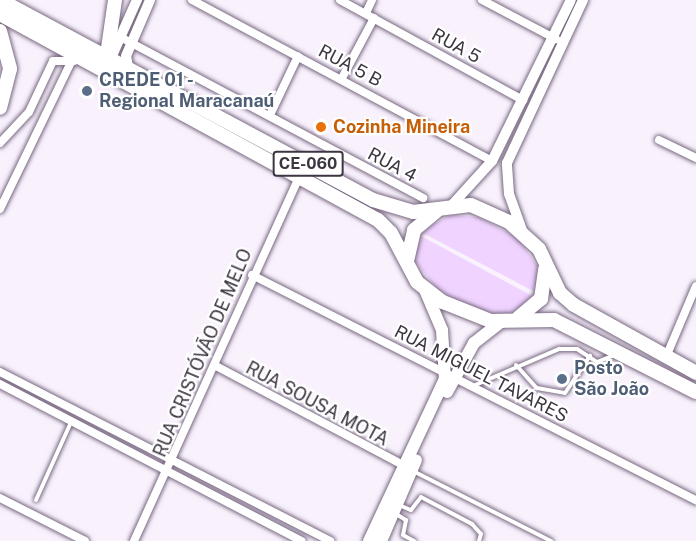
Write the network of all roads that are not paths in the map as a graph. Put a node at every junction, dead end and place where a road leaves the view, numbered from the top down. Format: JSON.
{"nodes":[{"id":1,"x":0,"y":0,"type":"edge"},
{"id":2,"x":115,"y":0,"type":"edge"},
{"id":3,"x":137,"y":0,"type":"edge"},
{"id":4,"x":150,"y":0,"type":"edge"},
{"id":5,"x":192,"y":0,"type":"edge"},
{"id":6,"x":340,"y":0,"type":"edge"},
{"id":7,"x":372,"y":0,"type":"edge"},
{"id":8,"x":482,"y":0,"type":"edge"},
{"id":9,"x":571,"y":0,"type":"edge"},
{"id":10,"x":583,"y":0,"type":"edge"},
{"id":11,"x":366,"y":13,"type":"junction"},
{"id":12,"x":0,"y":14,"type":"edge"},
{"id":13,"x":374,"y":18,"type":"junction"},
{"id":14,"x":0,"y":31,"type":"edge"},
{"id":15,"x":557,"y":40,"type":"junction"},
{"id":16,"x":128,"y":41,"type":"junction"},
{"id":17,"x":109,"y":56,"type":"junction"},
{"id":18,"x":298,"y":56,"type":"junction"},
{"id":19,"x":70,"y":59,"type":"junction"},
{"id":20,"x":128,"y":67,"type":"junction"},
{"id":21,"x":119,"y":78,"type":"junction"},
{"id":22,"x":342,"y":78,"type":"junction"},
{"id":23,"x":523,"y":100,"type":"junction"},
{"id":24,"x":0,"y":108,"type":"edge"},
{"id":25,"x":270,"y":115,"type":"junction"},
{"id":26,"x":659,"y":140,"type":"dead end"},
{"id":27,"x":0,"y":143,"type":"edge"},
{"id":28,"x":335,"y":152,"type":"junction"},
{"id":29,"x":696,"y":159,"type":"edge"},
{"id":30,"x":492,"y":161,"type":"junction"},
{"id":31,"x":323,"y":172,"type":"junction"},
{"id":32,"x":298,"y":177,"type":"junction"},
{"id":33,"x":423,"y":198,"type":"dead end"},
{"id":34,"x":445,"y":208,"type":"junction"},
{"id":35,"x":0,"y":209,"type":"edge"},
{"id":36,"x":523,"y":234,"type":"junction"},
{"id":37,"x":407,"y":261,"type":"junction"},
{"id":38,"x":545,"y":265,"type":"junction"},
{"id":39,"x":252,"y":276,"type":"junction"},
{"id":40,"x":696,"y":286,"type":"edge"},
{"id":41,"x":425,"y":290,"type":"junction"},
{"id":42,"x":509,"y":320,"type":"junction"},
{"id":43,"x":623,"y":351,"type":"junction"},
{"id":44,"x":590,"y":356,"type":"junction"},
{"id":45,"x":666,"y":357,"type":"junction"},
{"id":46,"x":516,"y":365,"type":"junction"},
{"id":47,"x":216,"y":366,"type":"junction"},
{"id":48,"x":0,"y":372,"type":"edge"},
{"id":49,"x":696,"y":373,"type":"edge"},
{"id":50,"x":450,"y":374,"type":"junction"},
{"id":51,"x":0,"y":384,"type":"edge"},
{"id":52,"x":473,"y":386,"type":"junction"},
{"id":53,"x":696,"y":392,"type":"edge"},
{"id":54,"x":71,"y":421,"type":"junction"},
{"id":55,"x":99,"y":421,"type":"junction"},
{"id":56,"x":94,"y":432,"type":"junction"},
{"id":57,"x":174,"y":459,"type":"junction"},
{"id":58,"x":408,"y":468,"type":"junction"},
{"id":59,"x":168,"y":471,"type":"junction"},
{"id":60,"x":241,"y":494,"type":"junction"},
{"id":61,"x":0,"y":498,"type":"edge"},
{"id":62,"x":36,"y":500,"type":"dead end"},
{"id":63,"x":696,"y":501,"type":"edge"},
{"id":64,"x":236,"y":504,"type":"junction"},
{"id":65,"x":396,"y":509,"type":"junction"},
{"id":66,"x":319,"y":538,"type":"edge"},
{"id":67,"x":85,"y":541,"type":"edge"},
{"id":68,"x":134,"y":541,"type":"edge"},
{"id":69,"x":302,"y":541,"type":"edge"},
{"id":70,"x":330,"y":541,"type":"edge"},
{"id":71,"x":369,"y":541,"type":"edge"},
{"id":72,"x":381,"y":541,"type":"edge"},
{"id":73,"x":414,"y":541,"type":"edge"},
{"id":74,"x":479,"y":541,"type":"edge"},
{"id":75,"x":551,"y":541,"type":"edge"}],
"edges":[{"from":1,"to":17,"type":"highway","number":"CE-060"},
{"from":2,"to":17,"type":"highway"},
{"from":3,"to":16,"type":"street"},
{"from":4,"to":16,"type":"street"},
{"from":5,"to":18,"type":"street","name":"RUA 5 B"},
{"from":6,"to":11,"type":"street","name":"RUA 5"},
{"from":7,"to":11,"type":"street"},
{"from":8,"to":15,"type":"street"},
{"from":9,"to":15,"type":"street"},
{"from":10,"to":15,"type":"street"},
{"from":11,"to":13,"type":"street","name":"RUA 5"},
{"from":12,"to":21,"type":"highway","number":"CE-060"},
{"from":13,"to":22,"type":"street"},
{"from":13,"to":23,"type":"street","name":"RUA 5"},
{"from":14,"to":24,"type":"highway"},
{"from":15,"to":23,"type":"street"},
{"from":15,"to":36,"type":"street"},
{"from":16,"to":17,"type":"street"},
{"from":16,"to":20,"type":"street"},
{"from":16,"to":25,"type":"street","name":"RUA 4"},
{"from":17,"to":20,"type":"highway","number":"CE-060"},
{"from":18,"to":22,"type":"street","name":"RUA 5 B"},
{"from":18,"to":25,"type":"street"},
{"from":19,"to":21,"type":"street"},
{"from":19,"to":27,"type":"street"},
{"from":19,"to":35,"type":"street"},
{"from":20,"to":31,"type":"highway","number":"CE-060"},
{"from":21,"to":32,"type":"highway","number":"CE-060"},
{"from":22,"to":30,"type":"street","name":"RUA 5 B"},
{"from":23,"to":30,"type":"street"},
{"from":25,"to":28,"type":"street","name":"RUA 4"},
{"from":26,"to":29,"type":"street"},
{"from":28,"to":31,"type":"street"},
{"from":28,"to":33,"type":"street","name":"RUA 4"},
{"from":30,"to":34,"type":"street"},
{"from":31,"to":34,"type":"highway","number":"CE-060"},
{"from":32,"to":37,"type":"highway","number":"CE-060"},
{"from":32,"to":39,"type":"street","name":"RUA CRISTÓVÃO DE MELO"},
{"from":34,"to":36,"type":"highway","number":"CE-060"},
{"from":34,"to":37,"type":"highway"},
{"from":36,"to":38,"type":"highway","number":"CE-060"},
{"from":37,"to":41,"type":"highway","number":"CE-060"},
{"from":38,"to":42,"type":"highway"},
{"from":38,"to":45,"type":"highway","number":"CE-060"},
{"from":39,"to":47,"type":"street","name":"RUA CRISTÓVÃO DE MELO"},
{"from":39,"to":50,"type":"street","name":"RUA MIGUEL TAVARES"},
{"from":40,"to":45,"type":"street"},
{"from":41,"to":42,"type":"highway","number":"CE-060"},
{"from":41,"to":50,"type":"main road"},
{"from":42,"to":43,"type":"highway","number":"CE-060"},
{"from":42,"to":50,"type":"main road"},
{"from":43,"to":44,"type":"lane"},
{"from":43,"to":53,"type":"highway","number":"CE-060"},
{"from":44,"to":46,"type":"lane"},
{"from":44,"to":46,"type":"lane"},
{"from":45,"to":49,"type":"highway","number":"CE-060"},
{"from":46,"to":52,"type":"lane"},
{"from":47,"to":57,"type":"street","name":"RUA CRISTÓVÃO DE MELO"},
{"from":47,"to":58,"type":"street","name":"RUA SOUSA MOTA"},
{"from":48,"to":55,"type":"street"},
{"from":50,"to":52,"type":"street","name":"RUA MIGUEL TAVARES"},
{"from":50,"to":58,"type":"main road"},
{"from":51,"to":54,"type":"street"},
{"from":52,"to":63,"type":"street","name":"RUA MIGUEL TAVARES"},
{"from":54,"to":56,"type":"street"},
{"from":54,"to":62,"type":"lane"},
{"from":55,"to":56,"type":"street"},
{"from":55,"to":57,"type":"street"},
{"from":56,"to":59,"type":"street"},
{"from":57,"to":59,"type":"street","name":"RUA CRISTÓVÃO DE MELO"},
{"from":57,"to":60,"type":"street"},
{"from":58,"to":65,"type":"main road"},
{"from":58,"to":71,"type":"main road"},
{"from":58,"to":75,"type":"lane"},
{"from":59,"to":64,"type":"street"},
{"from":59,"to":68,"type":"street","name":"RUA CRISTÓVÃO DE MELO"},
{"from":60,"to":64,"type":"street"},
{"from":60,"to":66,"type":"street"},
{"from":61,"to":67,"type":"street"},
{"from":64,"to":69,"type":"street"},
{"from":65,"to":72,"type":"main road"},
{"from":65,"to":73,"type":"lane"},
{"from":65,"to":74,"type":"lane"},
{"from":66,"to":70,"type":"street"}]}
